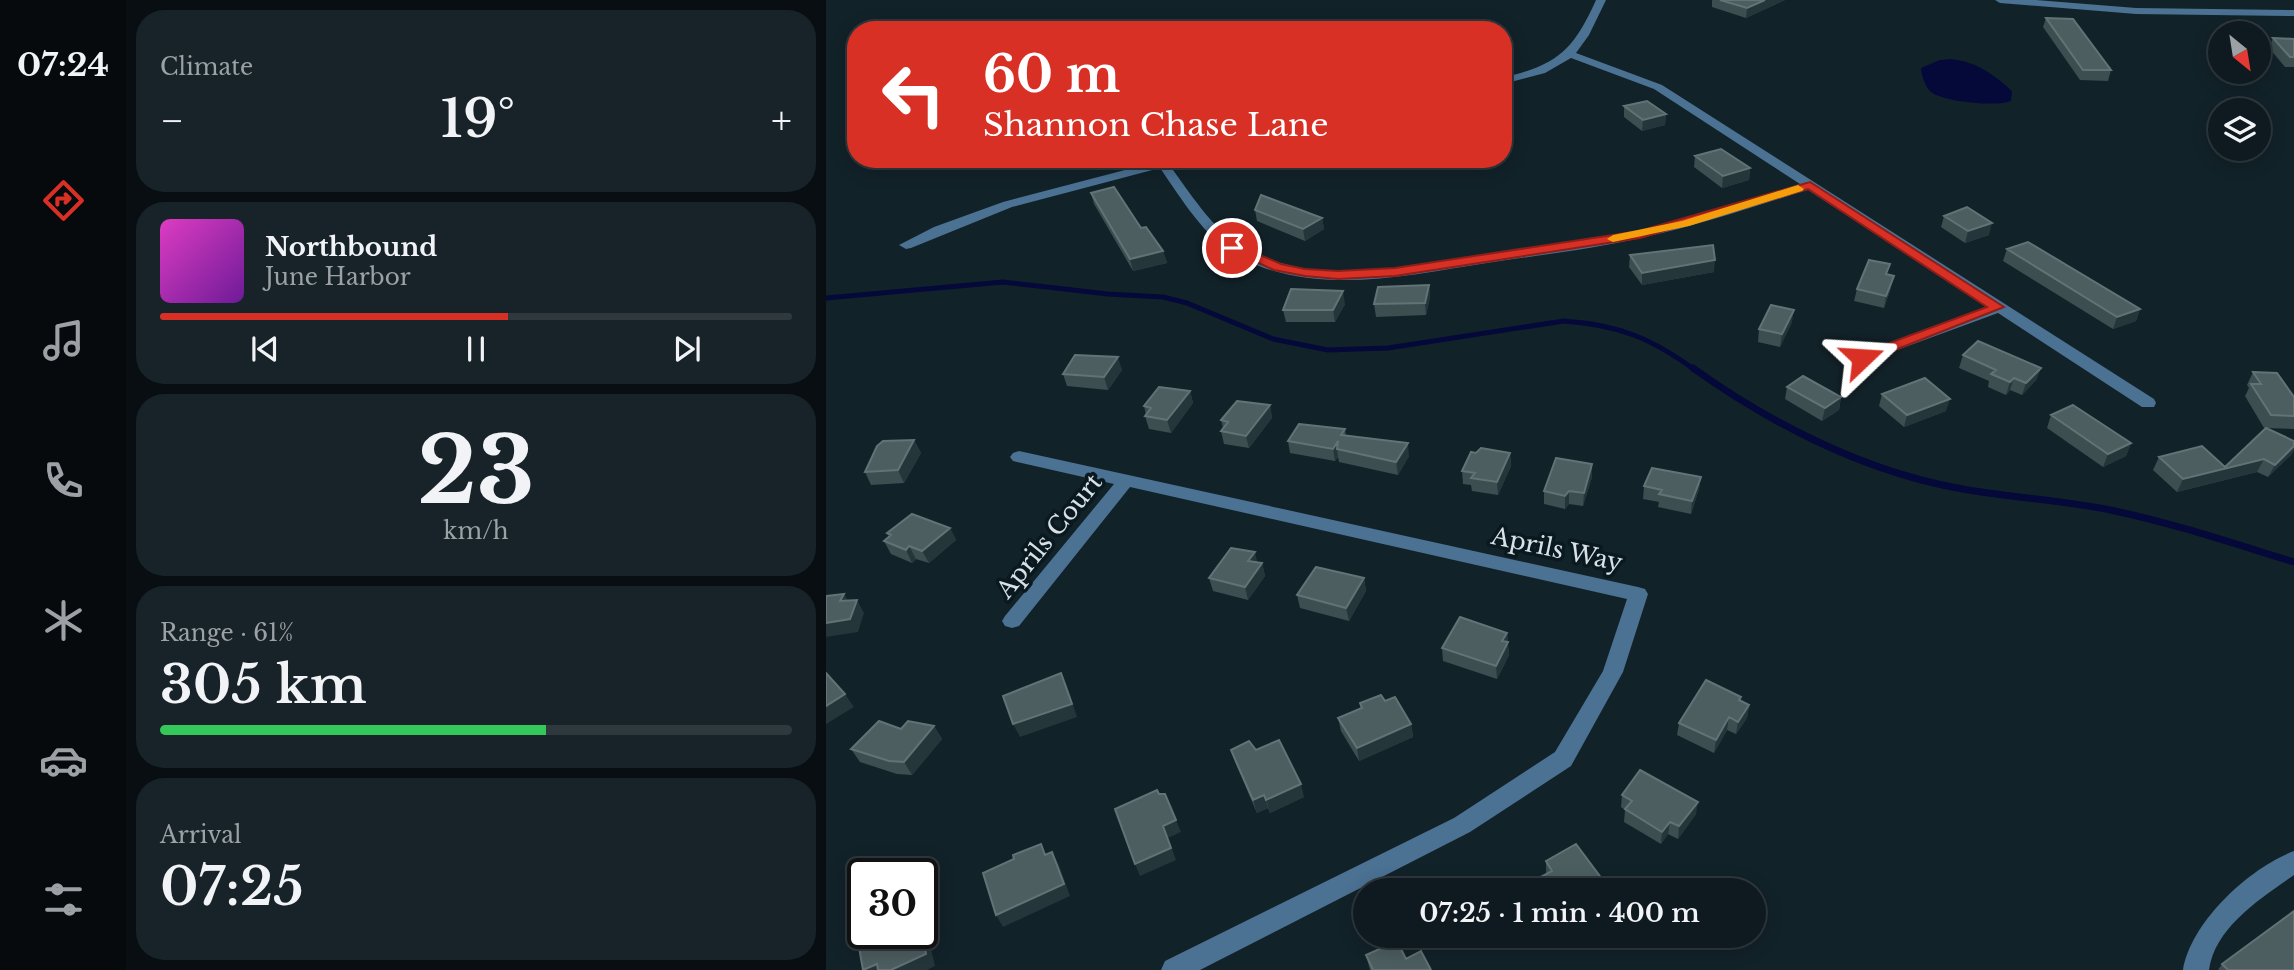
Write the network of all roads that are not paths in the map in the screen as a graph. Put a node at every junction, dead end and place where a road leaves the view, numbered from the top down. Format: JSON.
{"nodes":[{"id":1,"x":1601,"y":0,"type":"edge"},
{"id":2,"x":2000,"y":0,"type":"edge"},
{"id":3,"x":2134,"y":0,"type":"edge"},
{"id":4,"x":2136,"y":11,"type":"junction"},
{"id":5,"x":2294,"y":13,"type":"edge"},
{"id":6,"x":1572,"y":55,"type":"junction"},
{"id":7,"x":1512,"y":78,"type":"edge"},
{"id":8,"x":1147,"y":168,"type":"edge"},
{"id":9,"x":1166,"y":168,"type":"edge"},
{"id":10,"x":1810,"y":185,"type":"junction"},
{"id":11,"x":906,"y":245,"type":"dead end"},
{"id":12,"x":1998,"y":307,"type":"junction"},
{"id":13,"x":1862,"y":358,"type":"dead end"},
{"id":14,"x":2148,"y":402,"type":"dead end"},
{"id":15,"x":1019,"y":457,"type":"dead end"},
{"id":16,"x":1125,"y":482,"type":"junction"},
{"id":17,"x":1012,"y":621,"type":"dead end"},
{"id":18,"x":2294,"y":862,"type":"edge"},
{"id":19,"x":1174,"y":970,"type":"edge"},
{"id":20,"x":2196,"y":970,"type":"edge"}],
"edges":[{"from":1,"to":6,"type":"street"},
{"from":2,"to":4,"type":"street"},
{"from":3,"to":4,"type":"street"},
{"from":4,"to":5,"type":"street"},
{"from":6,"to":7,"type":"street"},
{"from":6,"to":10,"type":"street"},
{"from":8,"to":11,"type":"street"},
{"from":9,"to":10,"type":"street"},
{"from":10,"to":12,"type":"street"},
{"from":12,"to":13,"type":"street"},
{"from":12,"to":14,"type":"street"},
{"from":15,"to":16,"type":"street","name":"Aprils Way"},
{"from":16,"to":17,"type":"street","name":"Aprils Court"},
{"from":16,"to":19,"type":"street","name":"Aprils Way"},
{"from":18,"to":20,"type":"street"}]}
